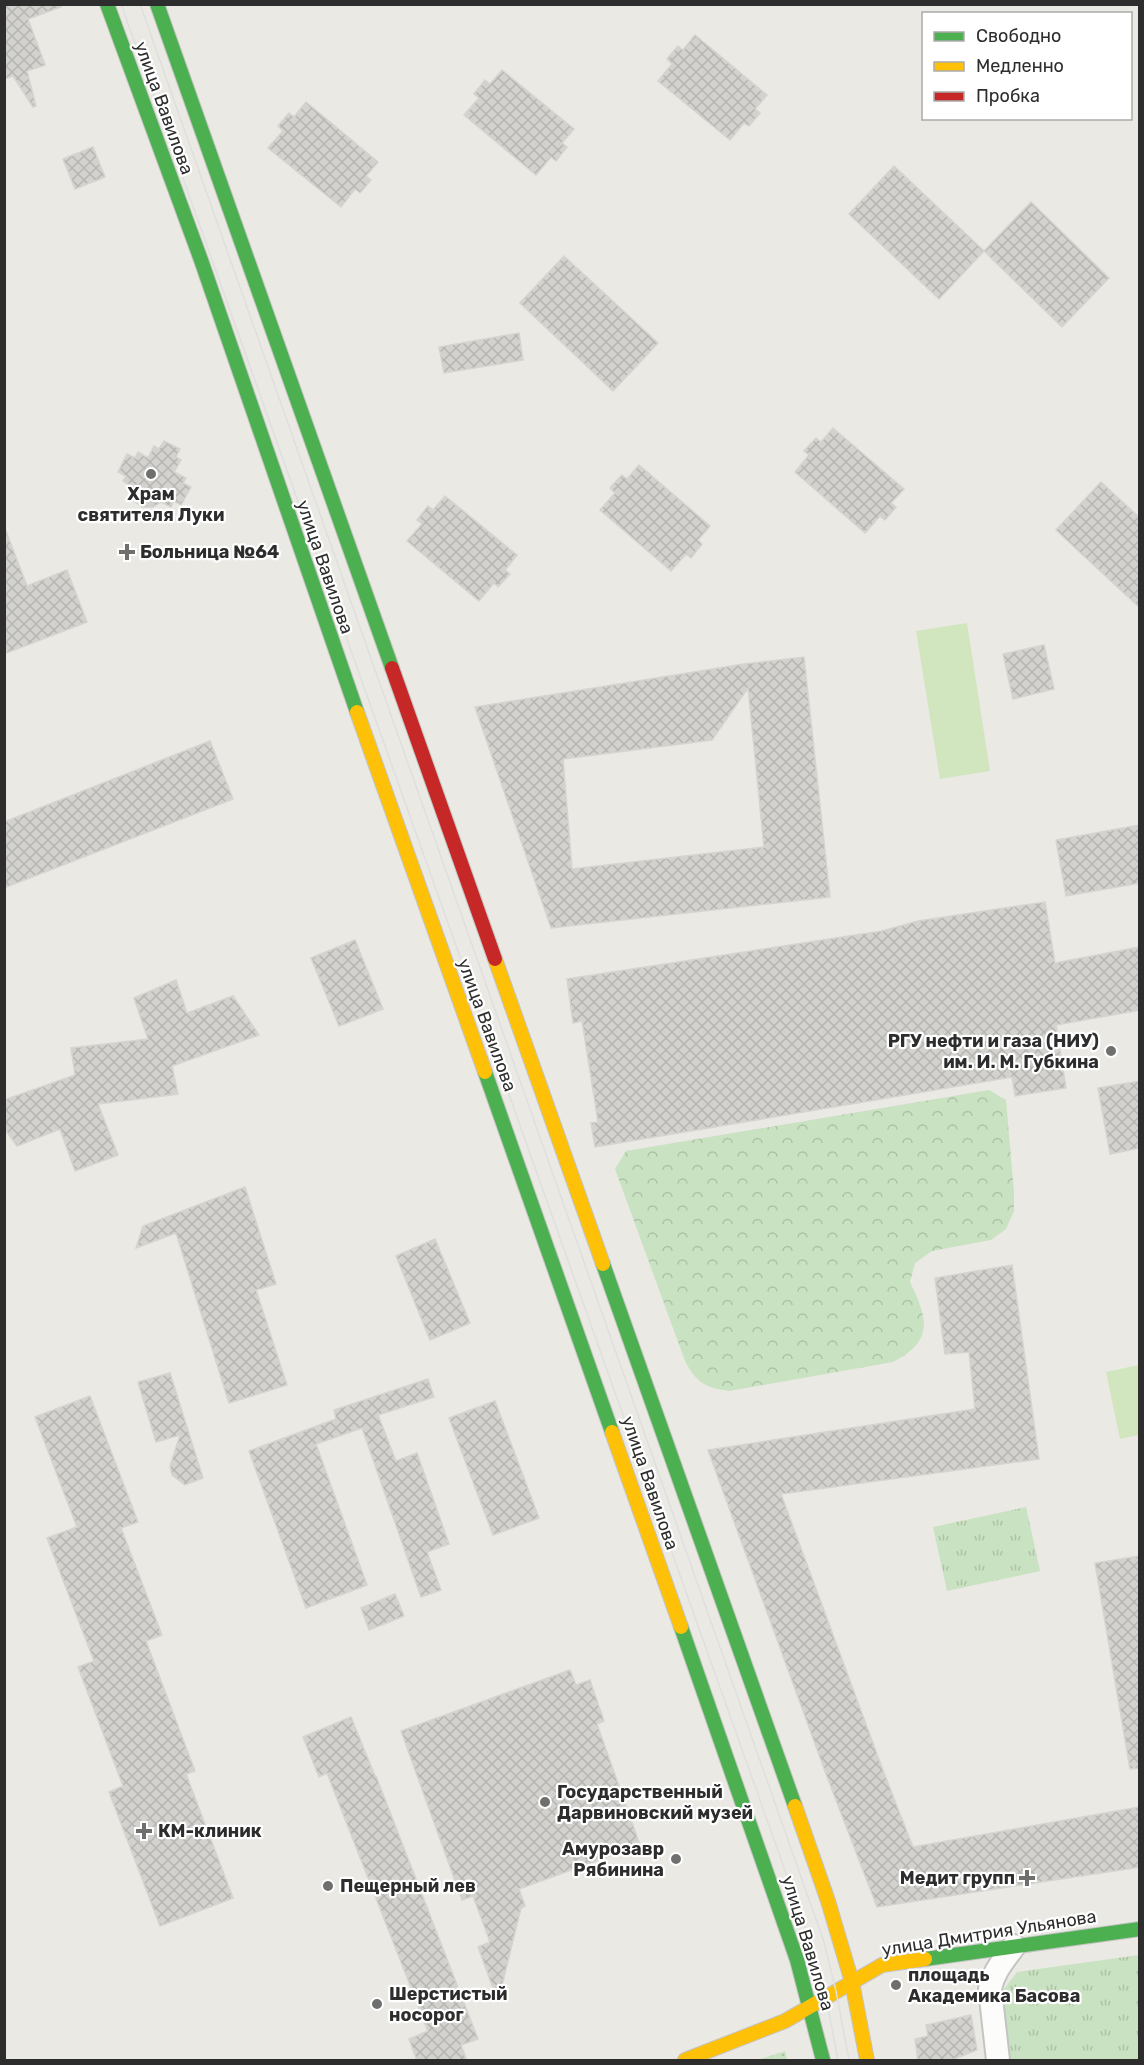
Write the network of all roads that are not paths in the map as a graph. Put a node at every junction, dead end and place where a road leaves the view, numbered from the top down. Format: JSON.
{"nodes":[{"id":1,"x":107,"y":4,"type":"edge"},
{"id":2,"x":157,"y":4,"type":"edge"},
{"id":3,"x":1140,"y":1929,"type":"edge"},
{"id":4,"x":1014,"y":1946,"type":"junction"},
{"id":5,"x":852,"y":1982,"type":"junction"},
{"id":6,"x":810,"y":2006,"type":"junction"},
{"id":7,"x":685,"y":2061,"type":"edge"},
{"id":8,"x":823,"y":2061,"type":"edge"},
{"id":9,"x":867,"y":2061,"type":"edge"},
{"id":10,"x":998,"y":2061,"type":"edge"}],
"edges":[{"from":1,"to":6,"type":"main road","name":"улица Вавилова"},
{"from":2,"to":5,"type":"main road","name":"улица Вавилова"},
{"from":3,"to":4,"type":"main road","name":"улица Дмитрия Ульянова"},
{"from":4,"to":5,"type":"main road","name":"улица Дмитрия Ульянова"},
{"from":4,"to":10,"type":"street"},
{"from":5,"to":6,"type":"main road","name":"улица Дмитрия Ульянова"},
{"from":5,"to":9,"type":"main road","name":"улица Вавилова"},
{"from":6,"to":7,"type":"main road","name":"улица Дмитрия Ульянова"},
{"from":6,"to":8,"type":"main road","name":"улица Вавилова"}]}
